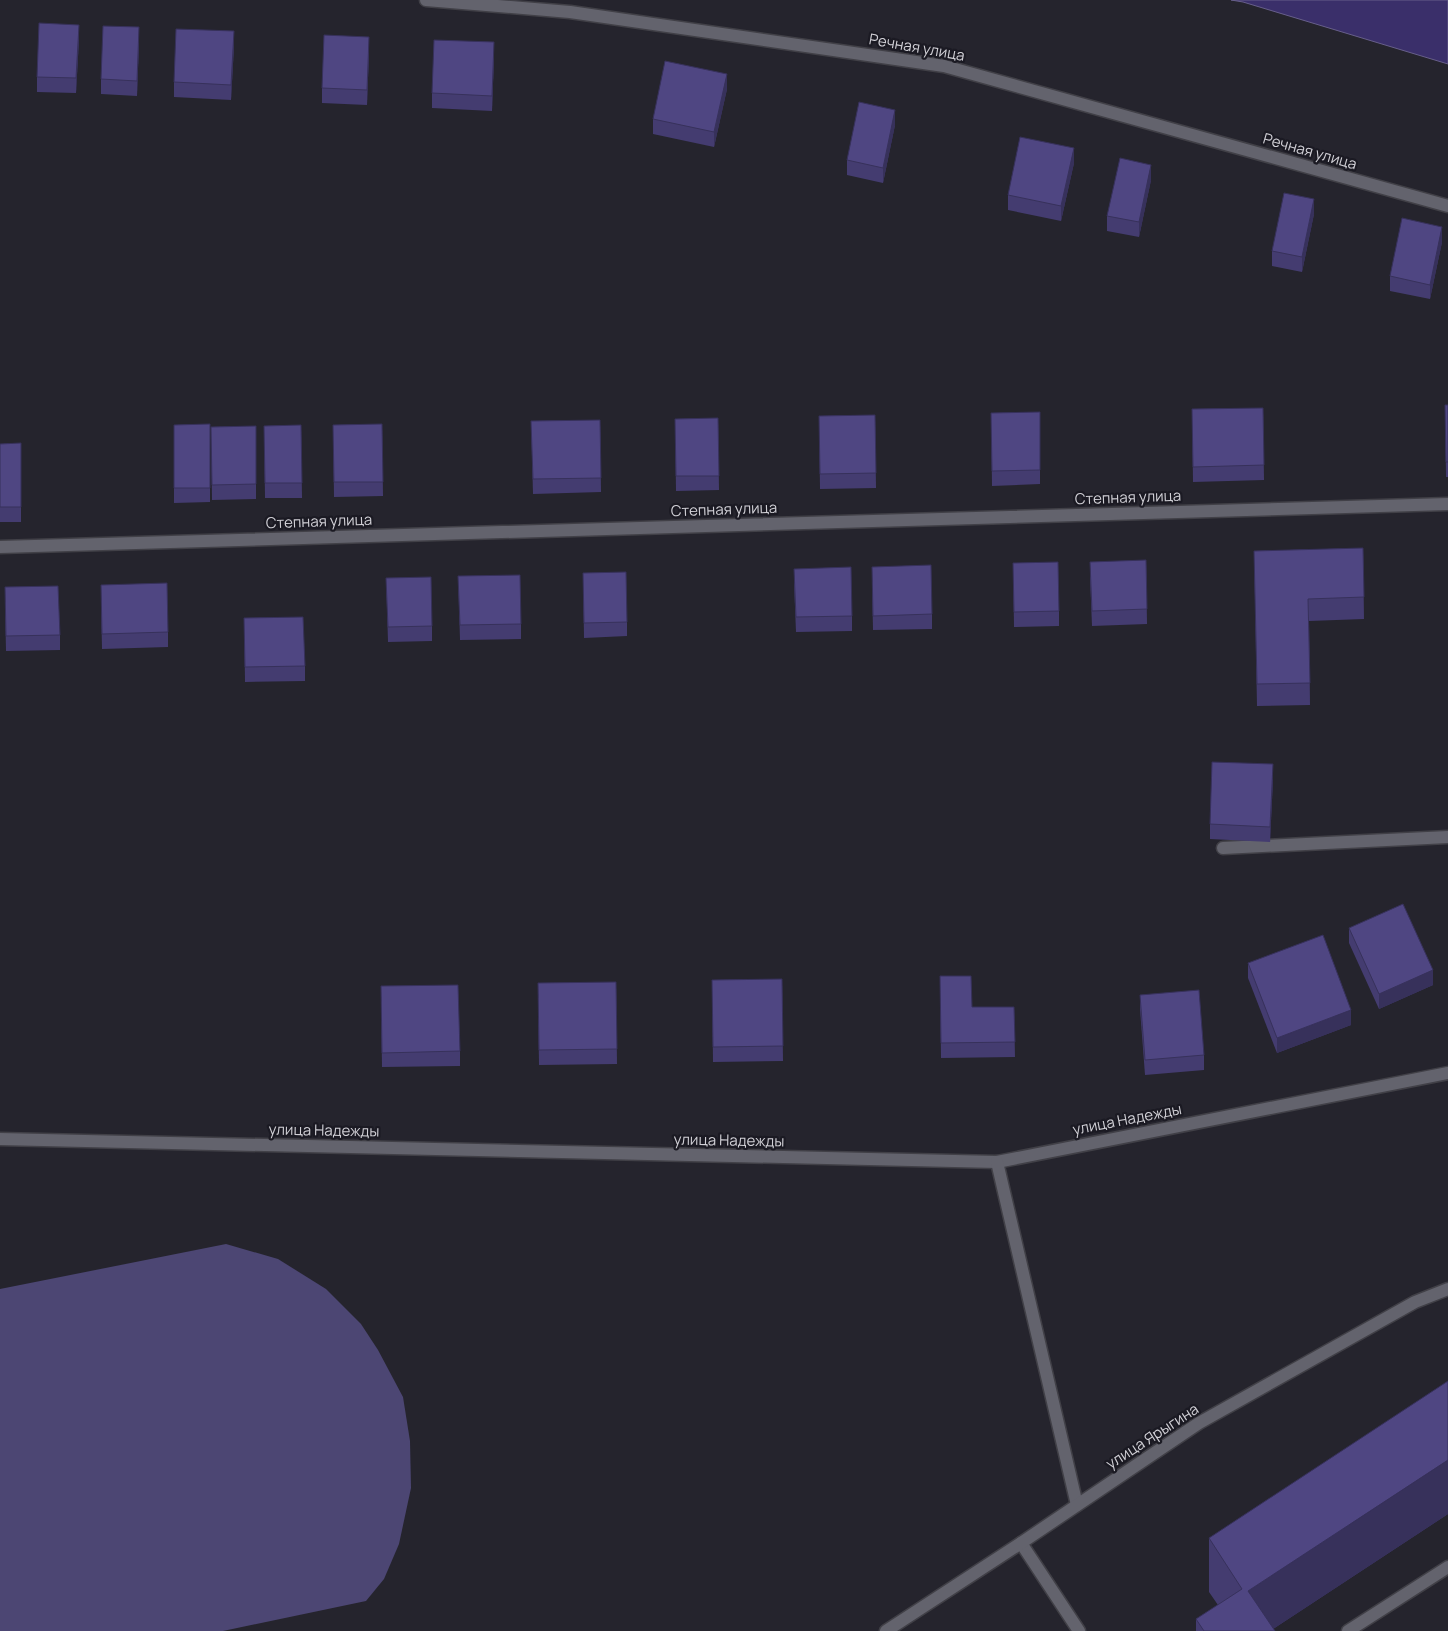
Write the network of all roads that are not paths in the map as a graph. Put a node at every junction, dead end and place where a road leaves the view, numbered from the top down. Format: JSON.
{"nodes":[{"id":1,"x":426,"y":0,"type":"edge"},
{"id":2,"x":1448,"y":206,"type":"edge"},
{"id":3,"x":1448,"y":504,"type":"edge"},
{"id":4,"x":0,"y":547,"type":"edge"},
{"id":5,"x":1448,"y":837,"type":"edge"},
{"id":6,"x":1223,"y":848,"type":"dead end"},
{"id":7,"x":1448,"y":1073,"type":"edge"},
{"id":8,"x":0,"y":1139,"type":"edge"},
{"id":9,"x":997,"y":1162,"type":"junction"},
{"id":10,"x":1448,"y":1289,"type":"edge"},
{"id":11,"x":1077,"y":1505,"type":"junction"},
{"id":12,"x":1021,"y":1543,"type":"junction"},
{"id":13,"x":1448,"y":1566,"type":"edge"},
{"id":14,"x":886,"y":1631,"type":"edge"},
{"id":15,"x":1079,"y":1631,"type":"edge"},
{"id":16,"x":1348,"y":1631,"type":"edge"}],
"edges":[{"from":1,"to":2,"type":"street","name":"Речная улица"},
{"from":3,"to":4,"type":"street","name":"Степная улица"},
{"from":5,"to":6,"type":"street"},
{"from":7,"to":9,"type":"street","name":"улица Надежды"},
{"from":8,"to":9,"type":"street","name":"улица Надежды"},
{"from":9,"to":11,"type":"street"},
{"from":10,"to":11,"type":"street","name":"улица Ярыгина"},
{"from":11,"to":12,"type":"street","name":"улица Ярыгина"},
{"from":12,"to":14,"type":"street","name":"улица Ярыгина"},
{"from":12,"to":15,"type":"street"},
{"from":13,"to":16,"type":"street"}]}
